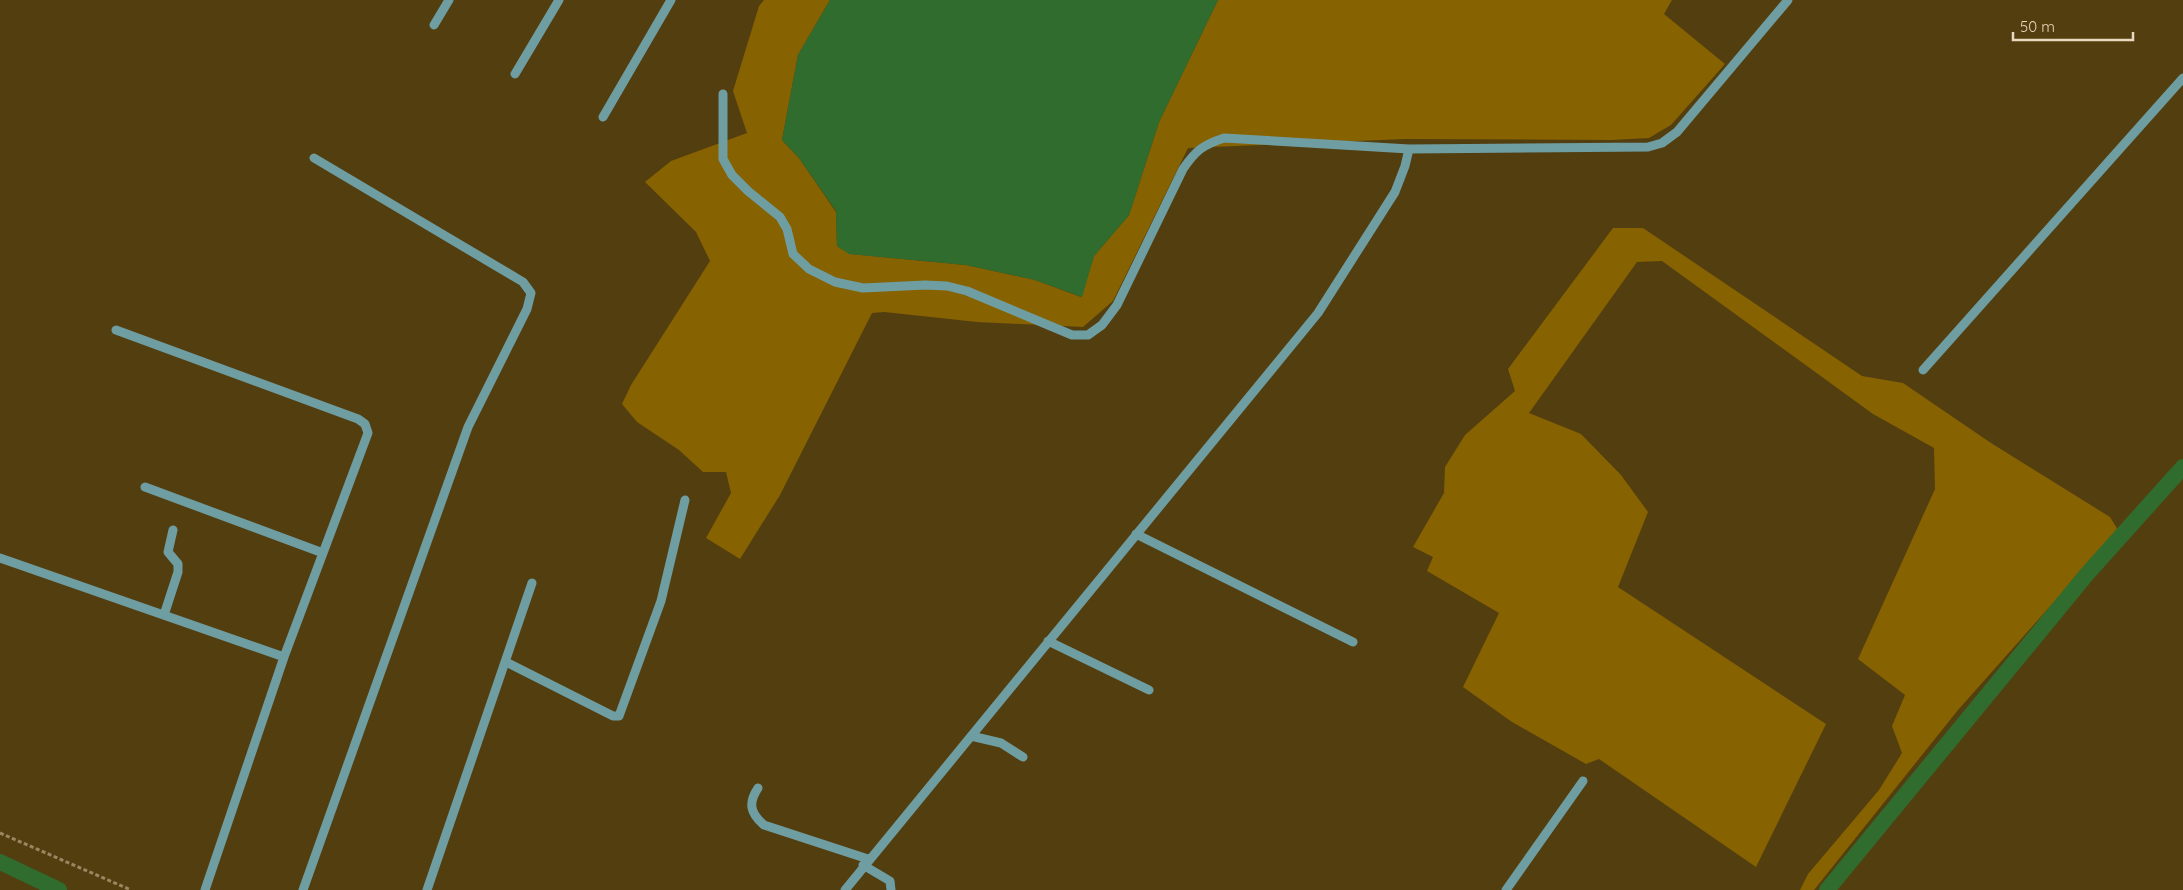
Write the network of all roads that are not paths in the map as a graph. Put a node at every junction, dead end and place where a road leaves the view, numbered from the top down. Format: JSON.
{"nodes":[{"id":1,"x":449,"y":0,"type":"edge"},
{"id":2,"x":559,"y":0,"type":"edge"},
{"id":3,"x":671,"y":0,"type":"edge"},
{"id":4,"x":1788,"y":0,"type":"edge"},
{"id":5,"x":434,"y":25,"type":"dead end"},
{"id":6,"x":515,"y":74,"type":"dead end"},
{"id":7,"x":2183,"y":78,"type":"edge"},
{"id":8,"x":724,"y":94,"type":"dead end"},
{"id":9,"x":603,"y":117,"type":"dead end"},
{"id":10,"x":1409,"y":149,"type":"junction"},
{"id":11,"x":314,"y":158,"type":"dead end"},
{"id":12,"x":116,"y":330,"type":"dead end"},
{"id":13,"x":1923,"y":370,"type":"dead end"},
{"id":14,"x":144,"y":487,"type":"dead end"},
{"id":15,"x":685,"y":500,"type":"dead end"},
{"id":16,"x":173,"y":530,"type":"dead end"},
{"id":17,"x":1136,"y":534,"type":"junction"},
{"id":18,"x":323,"y":553,"type":"junction"},
{"id":19,"x":0,"y":558,"type":"edge"},
{"id":20,"x":532,"y":583,"type":"dead end"},
{"id":21,"x":164,"y":615,"type":"junction"},
{"id":22,"x":1048,"y":641,"type":"junction"},
{"id":23,"x":1353,"y":642,"type":"dead end"},
{"id":24,"x":284,"y":658,"type":"junction"},
{"id":25,"x":506,"y":662,"type":"junction"},
{"id":26,"x":1149,"y":690,"type":"dead end"},
{"id":27,"x":971,"y":736,"type":"junction"},
{"id":28,"x":1022,"y":757,"type":"dead end"},
{"id":29,"x":1583,"y":781,"type":"dead end"},
{"id":30,"x":758,"y":788,"type":"dead end"},
{"id":31,"x":868,"y":865,"type":"junction"},
{"id":32,"x":205,"y":890,"type":"edge"},
{"id":33,"x":303,"y":890,"type":"edge"},
{"id":34,"x":427,"y":890,"type":"edge"},
{"id":35,"x":845,"y":890,"type":"edge"},
{"id":36,"x":891,"y":890,"type":"edge"},
{"id":37,"x":1506,"y":890,"type":"edge"}],
"edges":[{"from":1,"to":5,"type":"street"},
{"from":2,"to":6,"type":"street"},
{"from":3,"to":9,"type":"street"},
{"from":4,"to":10,"type":"street"},
{"from":7,"to":13,"type":"street"},
{"from":8,"to":10,"type":"street"},
{"from":10,"to":17,"type":"street"},
{"from":11,"to":33,"type":"street"},
{"from":12,"to":18,"type":"street"},
{"from":14,"to":18,"type":"street"},
{"from":15,"to":25,"type":"street"},
{"from":16,"to":21,"type":"street"},
{"from":17,"to":22,"type":"street"},
{"from":17,"to":23,"type":"street"},
{"from":18,"to":24,"type":"street"},
{"from":19,"to":21,"type":"street"},
{"from":20,"to":25,"type":"street"},
{"from":21,"to":24,"type":"street"},
{"from":22,"to":26,"type":"street"},
{"from":22,"to":27,"type":"street"},
{"from":24,"to":32,"type":"street"},
{"from":25,"to":34,"type":"street"},
{"from":27,"to":28,"type":"street"},
{"from":27,"to":31,"type":"street"},
{"from":29,"to":37,"type":"street"},
{"from":30,"to":31,"type":"street"},
{"from":31,"to":35,"type":"street"},
{"from":31,"to":36,"type":"street"}]}
